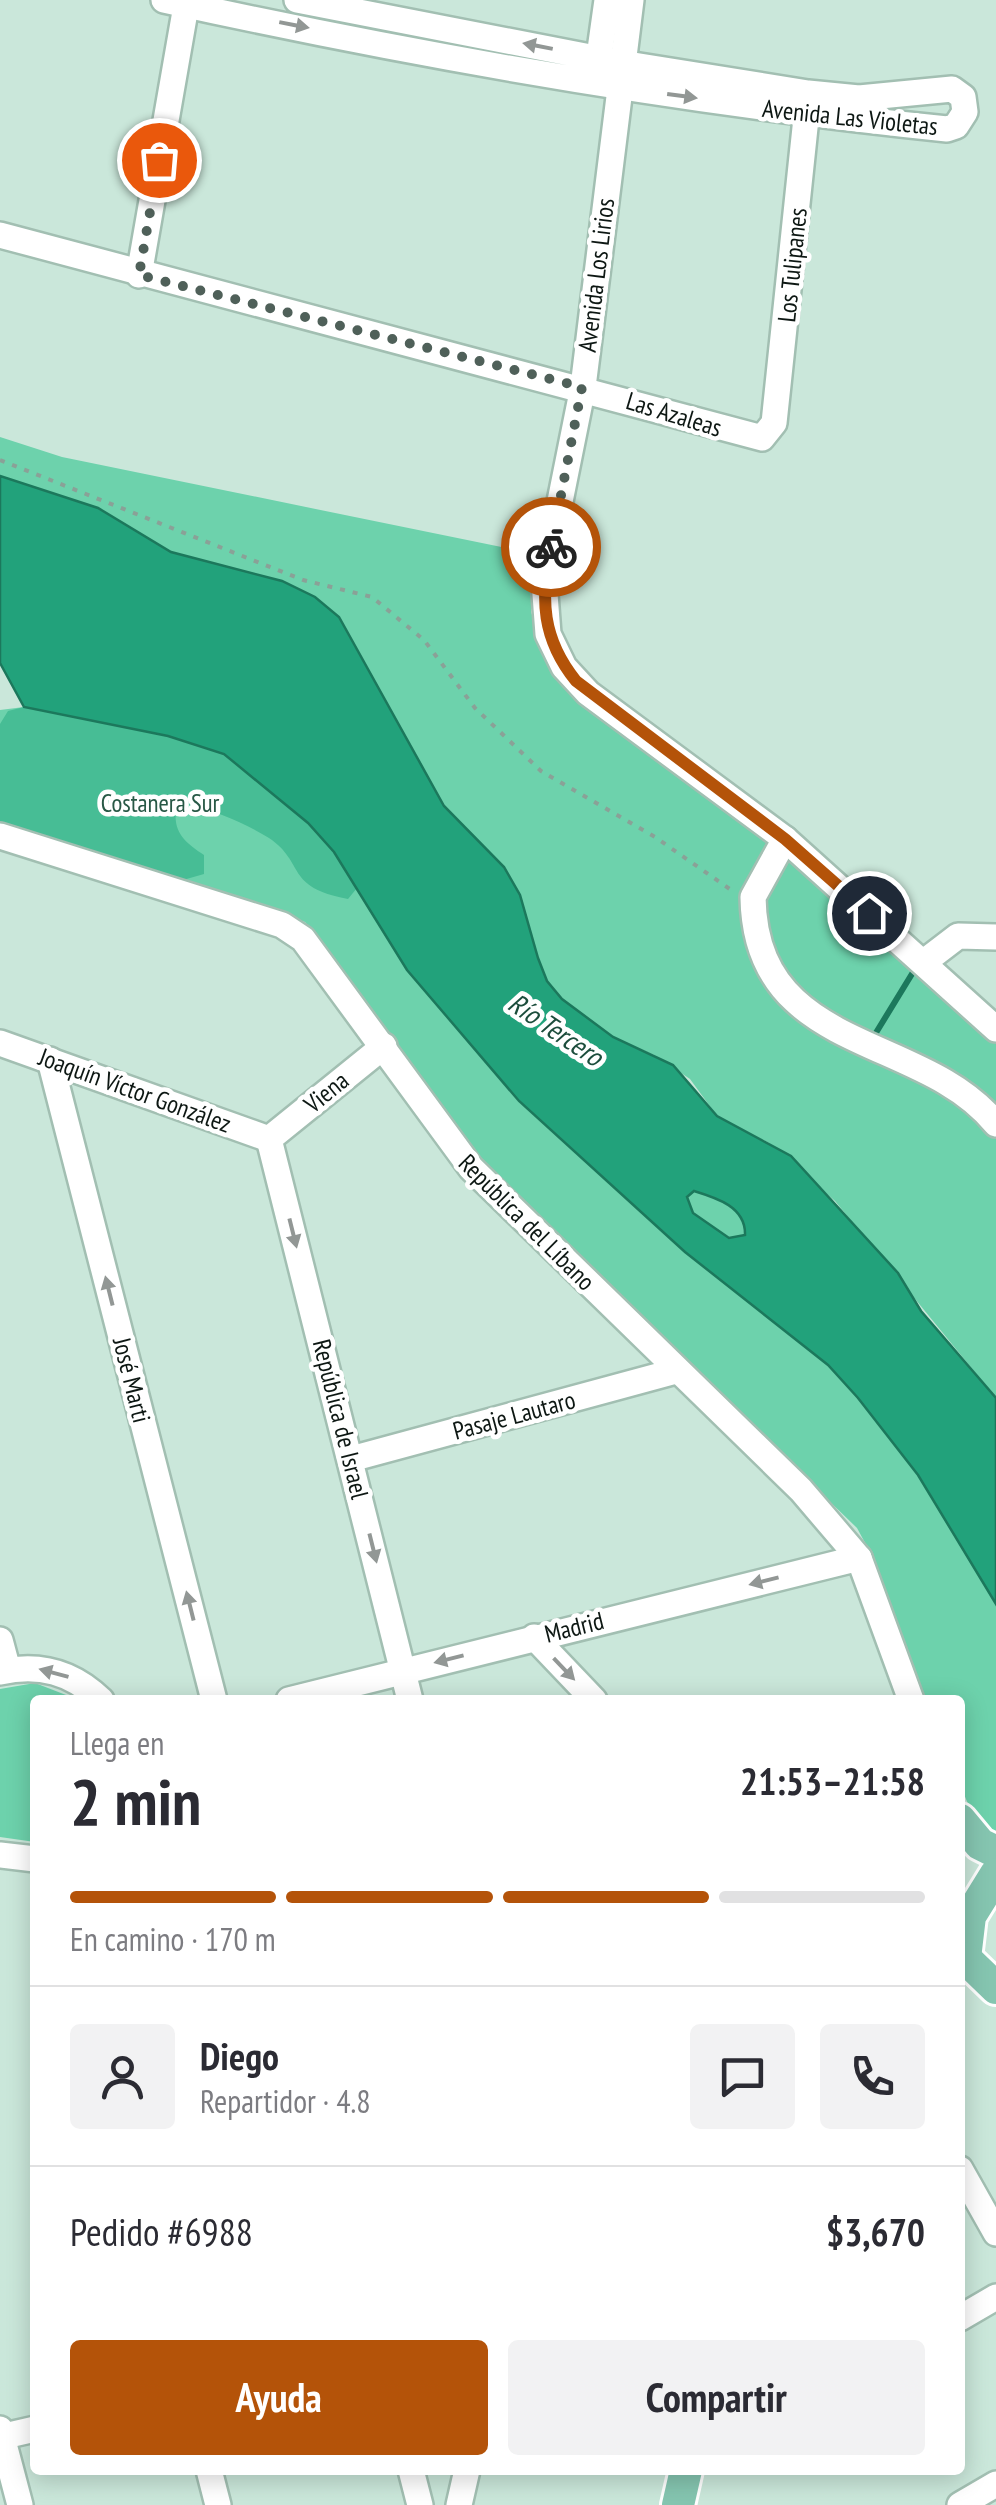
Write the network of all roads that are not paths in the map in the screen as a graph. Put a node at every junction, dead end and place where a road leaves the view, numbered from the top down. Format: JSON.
{"nodes":[{"id":1,"x":297,"y":0,"type":"edge"},
{"id":2,"x":607,"y":0,"type":"edge"},
{"id":3,"x":631,"y":0,"type":"edge"},
{"id":4,"x":179,"y":2,"type":"edge"},
{"id":5,"x":613,"y":69,"type":"junction"},
{"id":6,"x":808,"y":104,"type":"junction"},
{"id":7,"x":0,"y":235,"type":"edge"},
{"id":8,"x":139,"y":275,"type":"junction"},
{"id":9,"x":582,"y":387,"type":"junction"},
{"id":10,"x":768,"y":435,"type":"joint"},
{"id":11,"x":0,"y":836,"type":"edge"},
{"id":12,"x":785,"y":839,"type":"junction"},
{"id":13,"x":996,"y":938,"type":"edge"},
{"id":14,"x":924,"y":962,"type":"junction"},
{"id":15,"x":996,"y":1029,"type":"edge"},
{"id":16,"x":0,"y":1043,"type":"edge"},
{"id":17,"x":384,"y":1046,"type":"junction"},
{"id":18,"x":50,"y":1060,"type":"junction"},
{"id":19,"x":996,"y":1124,"type":"edge"},
{"id":20,"x":269,"y":1138,"type":"junction"},
{"id":21,"x":676,"y":1370,"type":"junction"},
{"id":22,"x":351,"y":1459,"type":"junction"},
{"id":23,"x":859,"y":1558,"type":"junction"},
{"id":24,"x":534,"y":1637,"type":"junction"},
{"id":25,"x":0,"y":1640,"type":"edge"},
{"id":26,"x":4,"y":1671,"type":"edge"},
{"id":27,"x":402,"y":1671,"type":"junction"},
{"id":28,"x":94,"y":1695,"type":"edge"},
{"id":29,"x":213,"y":1695,"type":"edge"},
{"id":30,"x":308,"y":1695,"type":"edge"},
{"id":31,"x":409,"y":1695,"type":"edge"},
{"id":32,"x":589,"y":1695,"type":"edge"},
{"id":33,"x":909,"y":1695,"type":"edge"},
{"id":34,"x":965,"y":1826,"type":"edge"},
{"id":35,"x":996,"y":1852,"type":"edge"},
{"id":36,"x":0,"y":1855,"type":"edge"},
{"id":37,"x":30,"y":1858,"type":"edge"},
{"id":38,"x":996,"y":1874,"type":"edge"},
{"id":39,"x":965,"y":1944,"type":"edge"},
{"id":40,"x":965,"y":1963,"type":"edge"},
{"id":41,"x":996,"y":1988,"type":"edge"},
{"id":42,"x":965,"y":2179,"type":"edge"},
{"id":43,"x":996,"y":2232,"type":"edge"},
{"id":44,"x":996,"y":2296,"type":"edge"},
{"id":45,"x":965,"y":2315,"type":"edge"},
{"id":46,"x":30,"y":2430,"type":"edge"},
{"id":47,"x":1,"y":2434,"type":"edge"},
{"id":48,"x":210,"y":2475,"type":"edge"},
{"id":49,"x":412,"y":2475,"type":"edge"},
{"id":50,"x":466,"y":2475,"type":"edge"},
{"id":51,"x":996,"y":2484,"type":"edge"},
{"id":52,"x":20,"y":2505,"type":"edge"},
{"id":53,"x":218,"y":2505,"type":"edge"},
{"id":54,"x":420,"y":2505,"type":"edge"},
{"id":55,"x":460,"y":2505,"type":"edge"},
{"id":56,"x":960,"y":2505,"type":"edge"}],
"edges":[{"from":5,"to":1,"type":"street","name":"Avenida Las Violetas","one_way":true},
{"from":2,"to":5,"type":"street","name":"Avenida Los Lirios"},
{"from":3,"to":5,"type":"street","name":"Avenida Los Lirios"},
{"from":4,"to":5,"type":"street","name":"Avenida Las Violetas","one_way":true},
{"from":4,"to":8,"type":"street"},
{"from":5,"to":6,"type":"street","name":"Avenida Las Violetas"},
{"from":5,"to":9,"type":"street","name":"Avenida Los Lirios"},
{"from":6,"to":6,"type":"street","name":"Avenida Las Violetas"},
{"from":6,"to":10,"type":"street","name":"Los Tulipanes"},
{"from":7,"to":8,"type":"street","name":"Las Azaleas"},
{"from":8,"to":9,"type":"street","name":"Las Azaleas"},
{"from":9,"to":10,"type":"street","name":"Las Azaleas"},
{"from":9,"to":12,"type":"street","name":"Avenida Los Lirios"},
{"from":11,"to":17,"type":"street","name":"República del Líbano"},
{"from":12,"to":14,"type":"street","name":"Avenida Los Lirios"},
{"from":12,"to":19,"type":"street"},
{"from":13,"to":14,"type":"street"},
{"from":14,"to":15,"type":"street","name":"Avenida Los Lirios"},
{"from":16,"to":18,"type":"street","name":"Joaquín Víctor González"},
{"from":17,"to":20,"type":"street","name":"Viena"},
{"from":17,"to":21,"type":"street","name":"República del Líbano"},
{"from":18,"to":20,"type":"street","name":"Joaquín Víctor González"},
{"from":29,"to":18,"type":"street","name":"José Marti","one_way":true},
{"from":20,"to":22,"type":"street","name":"República de Israel","one_way":true},
{"from":21,"to":22,"type":"street","name":"Pasaje Lautaro"},
{"from":21,"to":23,"type":"street","name":"República del Líbano"},
{"from":22,"to":27,"type":"street","name":"República de Israel","one_way":true},
{"from":23,"to":24,"type":"street","name":"Madrid","one_way":true},
{"from":23,"to":33,"type":"street","name":"República del Líbano"},
{"from":24,"to":27,"type":"street","name":"Madrid","one_way":true},
{"from":24,"to":32,"type":"street","one_way":true},
{"from":25,"to":26,"type":"street"},
{"from":28,"to":26,"type":"street","one_way":true},
{"from":27,"to":30,"type":"street","name":"Madrid"},
{"from":27,"to":31,"type":"street","name":"República de Israel"},
{"from":34,"to":35,"type":"main road"},
{"from":36,"to":37,"type":"street"},
{"from":38,"to":39,"type":"main road"},
{"from":40,"to":41,"type":"main road"},
{"from":42,"to":43,"type":"street"},
{"from":44,"to":45,"type":"street"},
{"from":46,"to":47,"type":"street"},
{"from":47,"to":52,"type":"street"},
{"from":48,"to":53,"type":"street"},
{"from":49,"to":54,"type":"street"},
{"from":50,"to":55,"type":"street"},
{"from":51,"to":56,"type":"street"}]}
